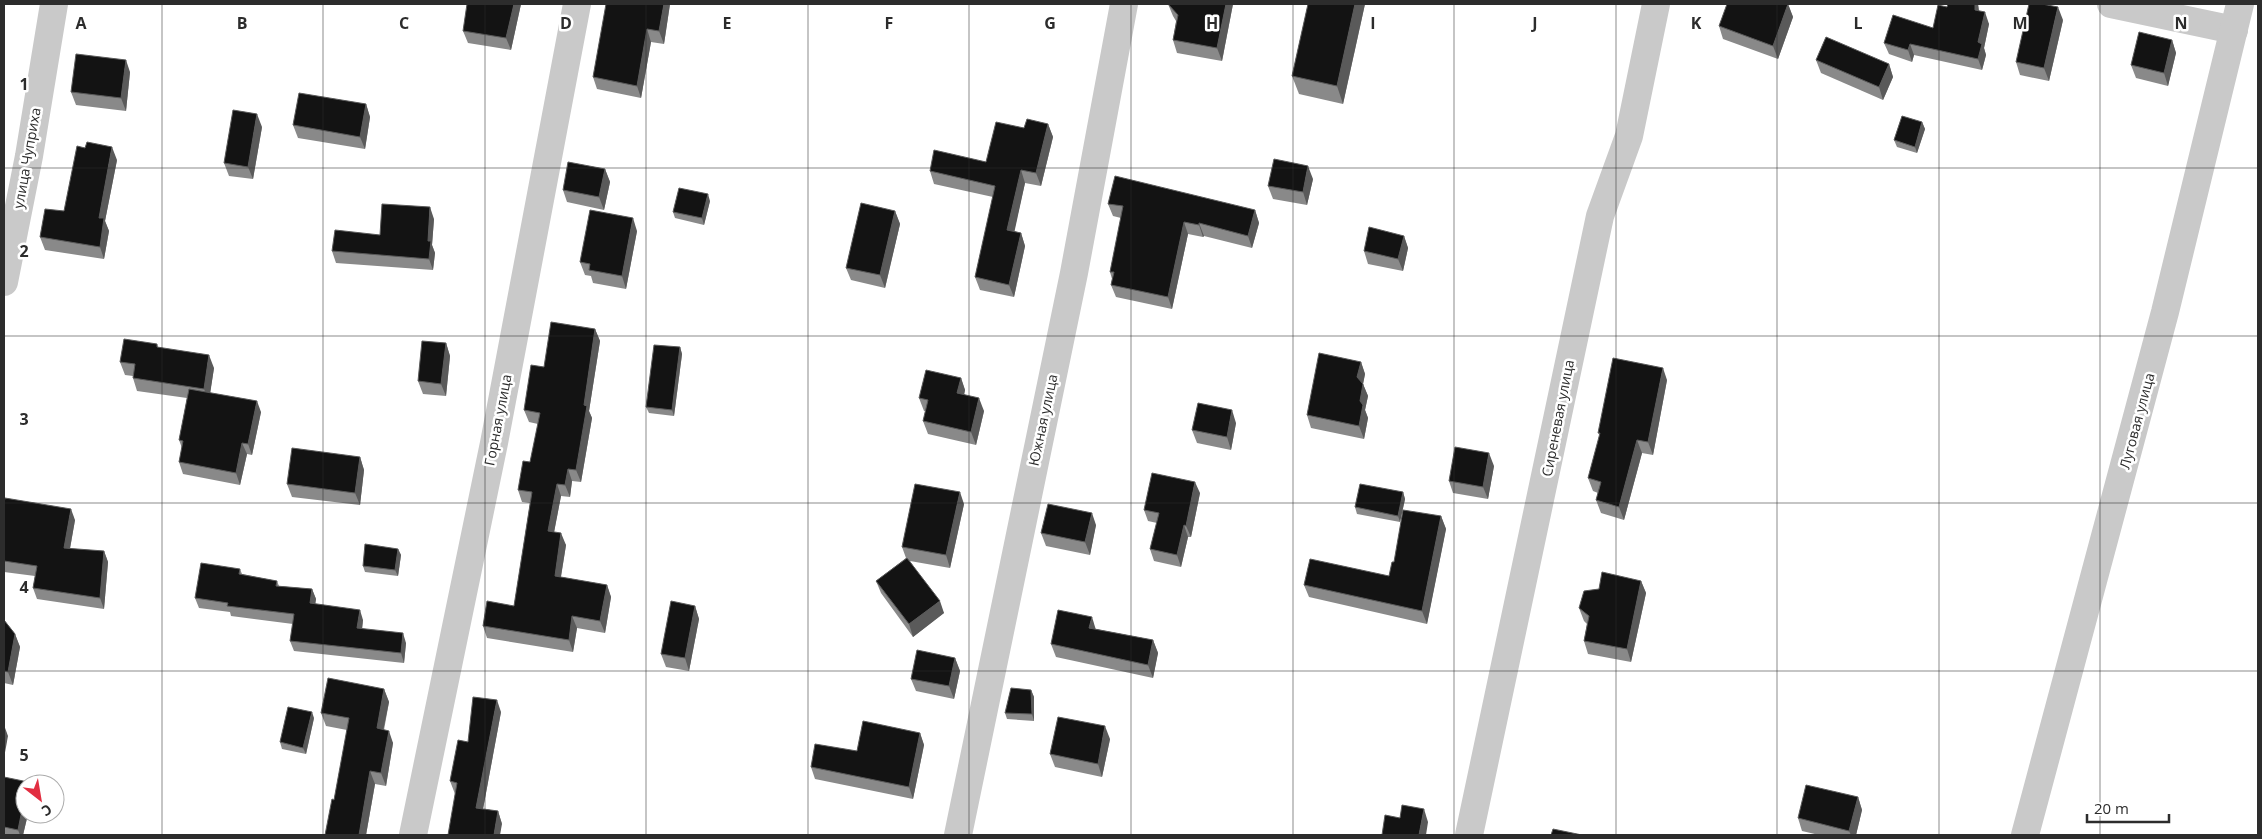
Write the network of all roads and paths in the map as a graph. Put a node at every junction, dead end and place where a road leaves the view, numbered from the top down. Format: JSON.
{"nodes":[{"id":1,"x":54,"y":4,"type":"edge"},
{"id":2,"x":577,"y":4,"type":"edge"},
{"id":3,"x":1124,"y":4,"type":"edge"},
{"id":4,"x":1656,"y":4,"type":"edge"},
{"id":5,"x":2111,"y":4,"type":"edge"},
{"id":6,"x":2240,"y":4,"type":"edge"},
{"id":7,"x":2234,"y":30,"type":"junction"},
{"id":8,"x":4,"y":282,"type":"edge"},
{"id":9,"x":413,"y":835,"type":"edge"},
{"id":10,"x":958,"y":835,"type":"edge"},
{"id":11,"x":1469,"y":835,"type":"edge"},
{"id":12,"x":2025,"y":835,"type":"edge"}],
"edges":[{"from":1,"to":8,"type":"street","name":"улица Чуприха"},
{"from":2,"to":9,"type":"street","name":"Горная улица"},
{"from":3,"to":10,"type":"street","name":"Южная улица"},
{"from":4,"to":11,"type":"street","name":"Сиреневая улица"},
{"from":5,"to":7,"type":"street"},
{"from":6,"to":7,"type":"street","name":"Луговая улица"},
{"from":7,"to":12,"type":"street","name":"Луговая улица"}]}
